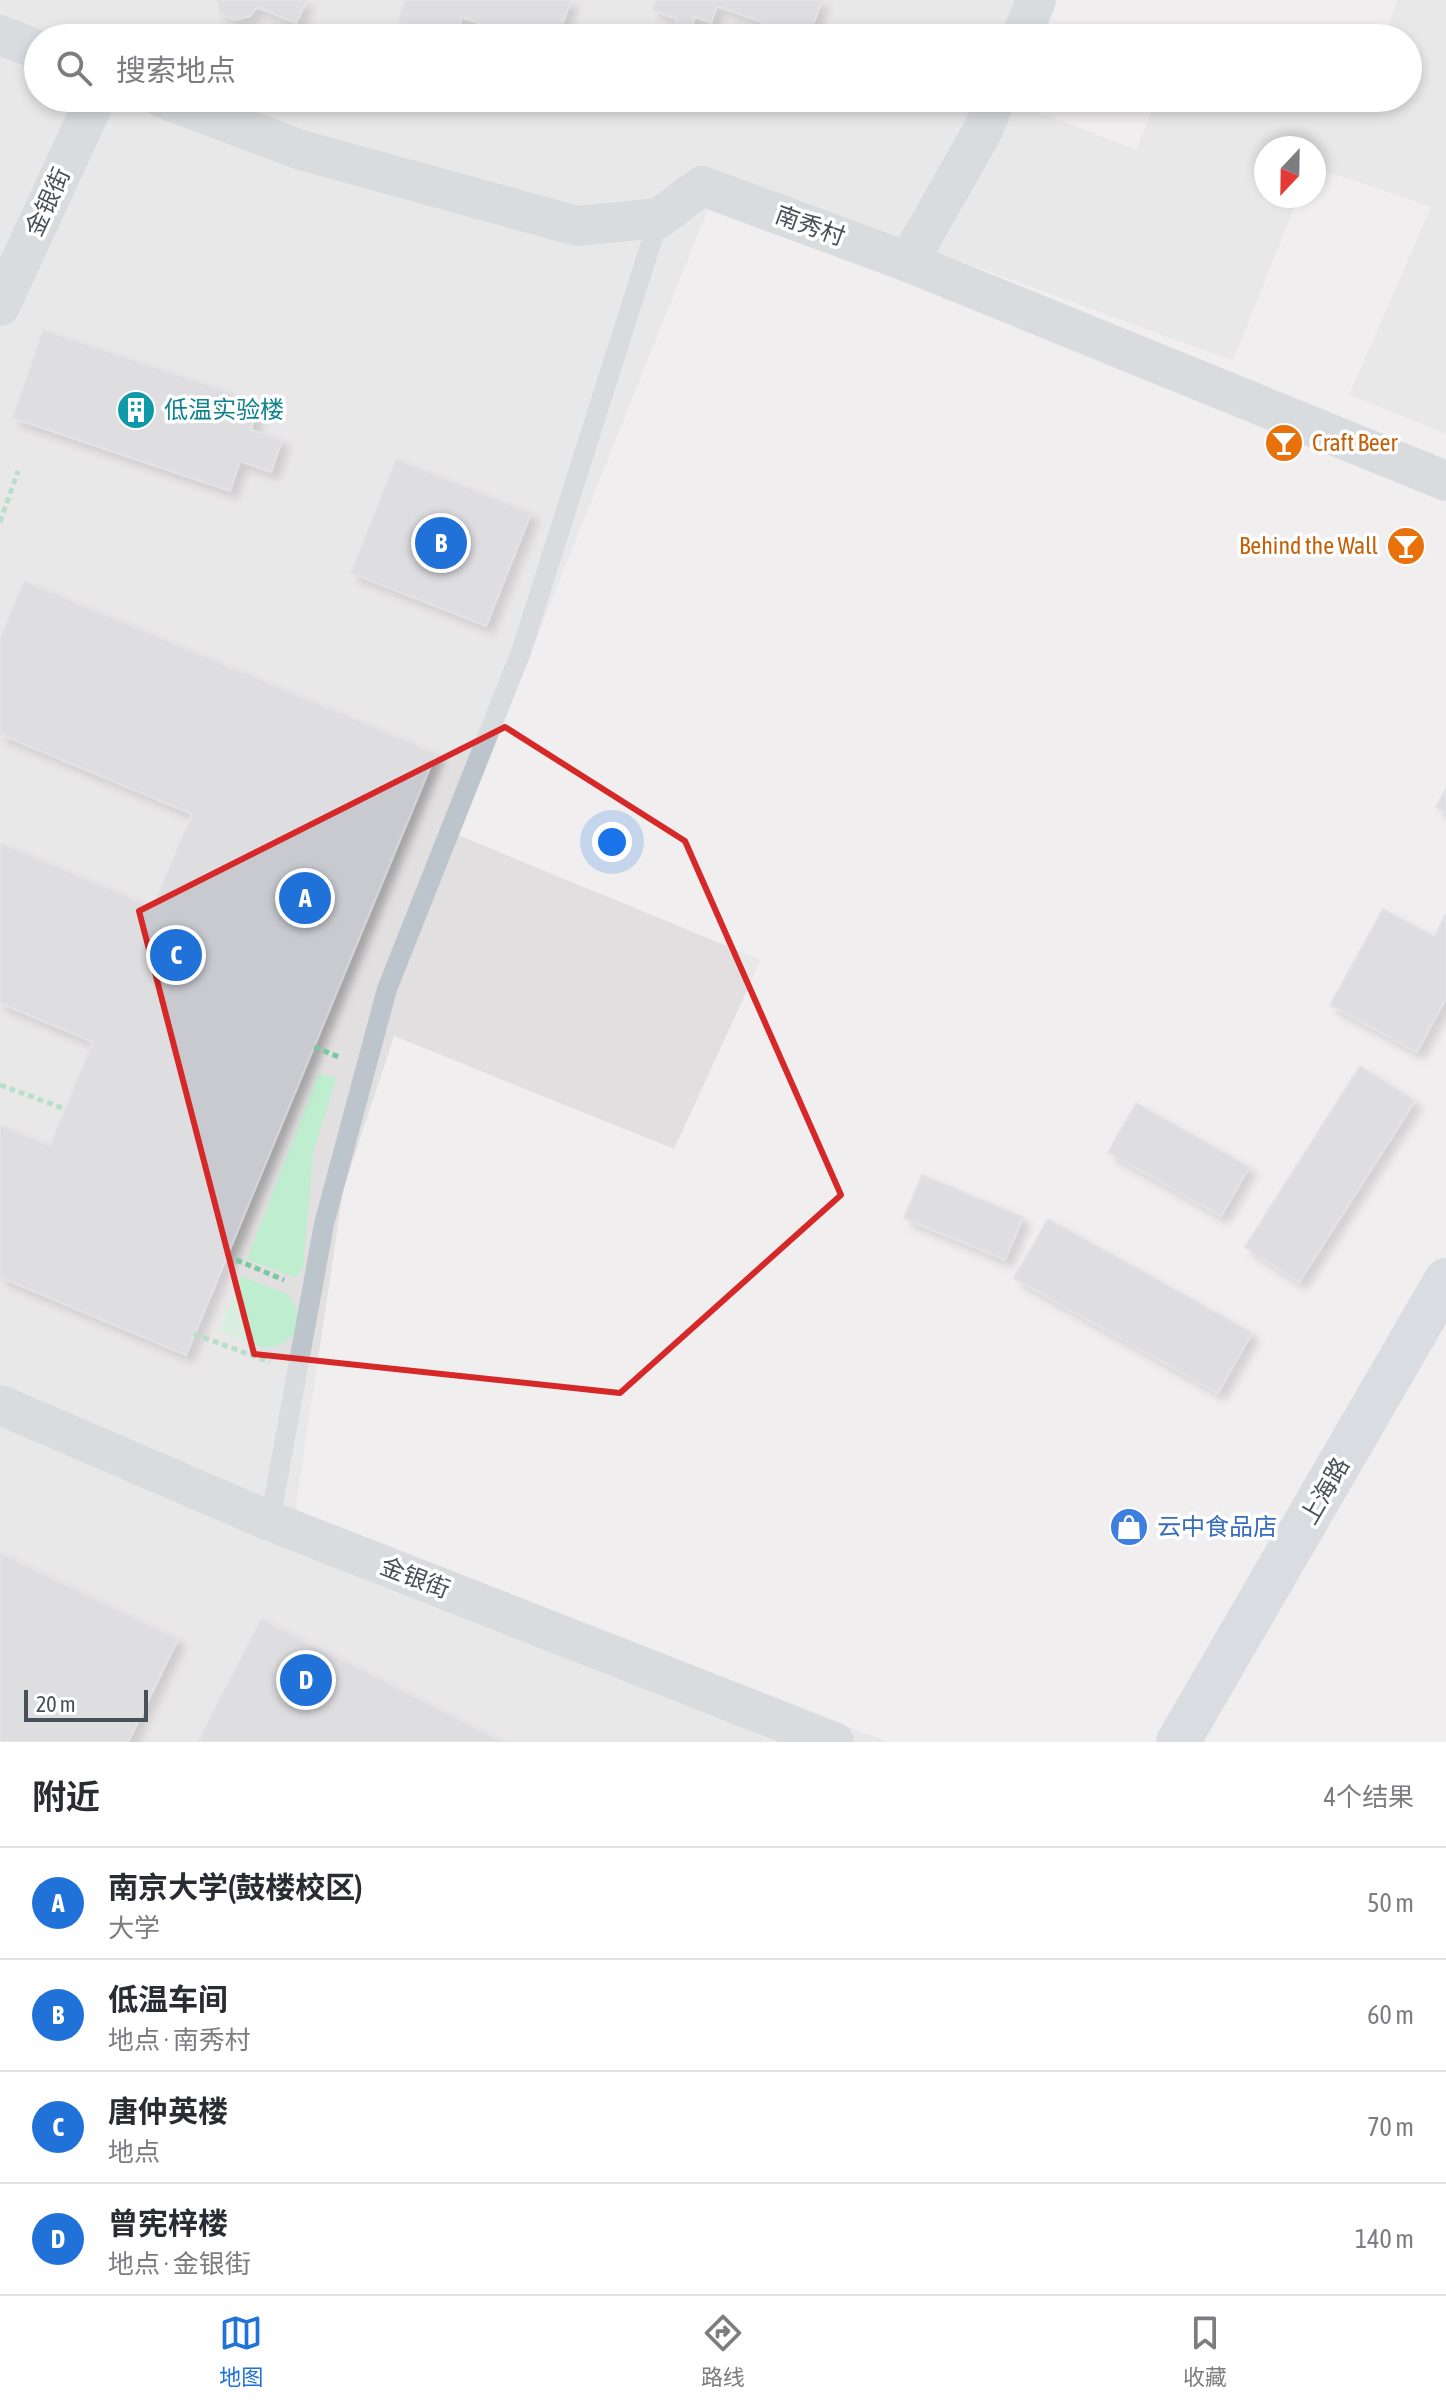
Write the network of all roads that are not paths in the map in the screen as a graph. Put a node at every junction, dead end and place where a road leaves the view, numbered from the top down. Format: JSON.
{"nodes":[{"id":1,"x":1036,"y":0,"type":"edge"},
{"id":2,"x":1027,"y":24,"type":"edge"},
{"id":3,"x":0,"y":35,"type":"edge"},
{"id":4,"x":24,"y":44,"type":"edge"},
{"id":5,"x":90,"y":112,"type":"edge"},
{"id":6,"x":199,"y":112,"type":"edge"},
{"id":7,"x":990,"y":112,"type":"edge"},
{"id":8,"x":659,"y":218,"type":"junction"},
{"id":9,"x":908,"y":262,"type":"junction"},
{"id":10,"x":0,"y":306,"type":"edge"},
{"id":11,"x":1446,"y":481,"type":"edge"},
{"id":12,"x":1446,"y":1280,"type":"edge"},
{"id":13,"x":0,"y":1405,"type":"edge"},
{"id":14,"x":270,"y":1521,"type":"junction"},
{"id":15,"x":834,"y":1742,"type":"edge"},
{"id":16,"x":1178,"y":1742,"type":"edge"}],
"edges":[{"from":1,"to":2,"type":"street"},
{"from":3,"to":4,"type":"street"},
{"from":5,"to":10,"type":"street","name":"金银街"},
{"from":6,"to":8,"type":"street"},
{"from":7,"to":9,"type":"street"},
{"from":8,"to":9,"type":"street","name":"南秀村"},
{"from":8,"to":14,"type":"lane"},
{"from":9,"to":11,"type":"street","name":"南秀村"},
{"from":12,"to":16,"type":"main road","name":"上海路"},
{"from":13,"to":14,"type":"street","name":"金银街"},
{"from":14,"to":15,"type":"street","name":"金银街"}]}
